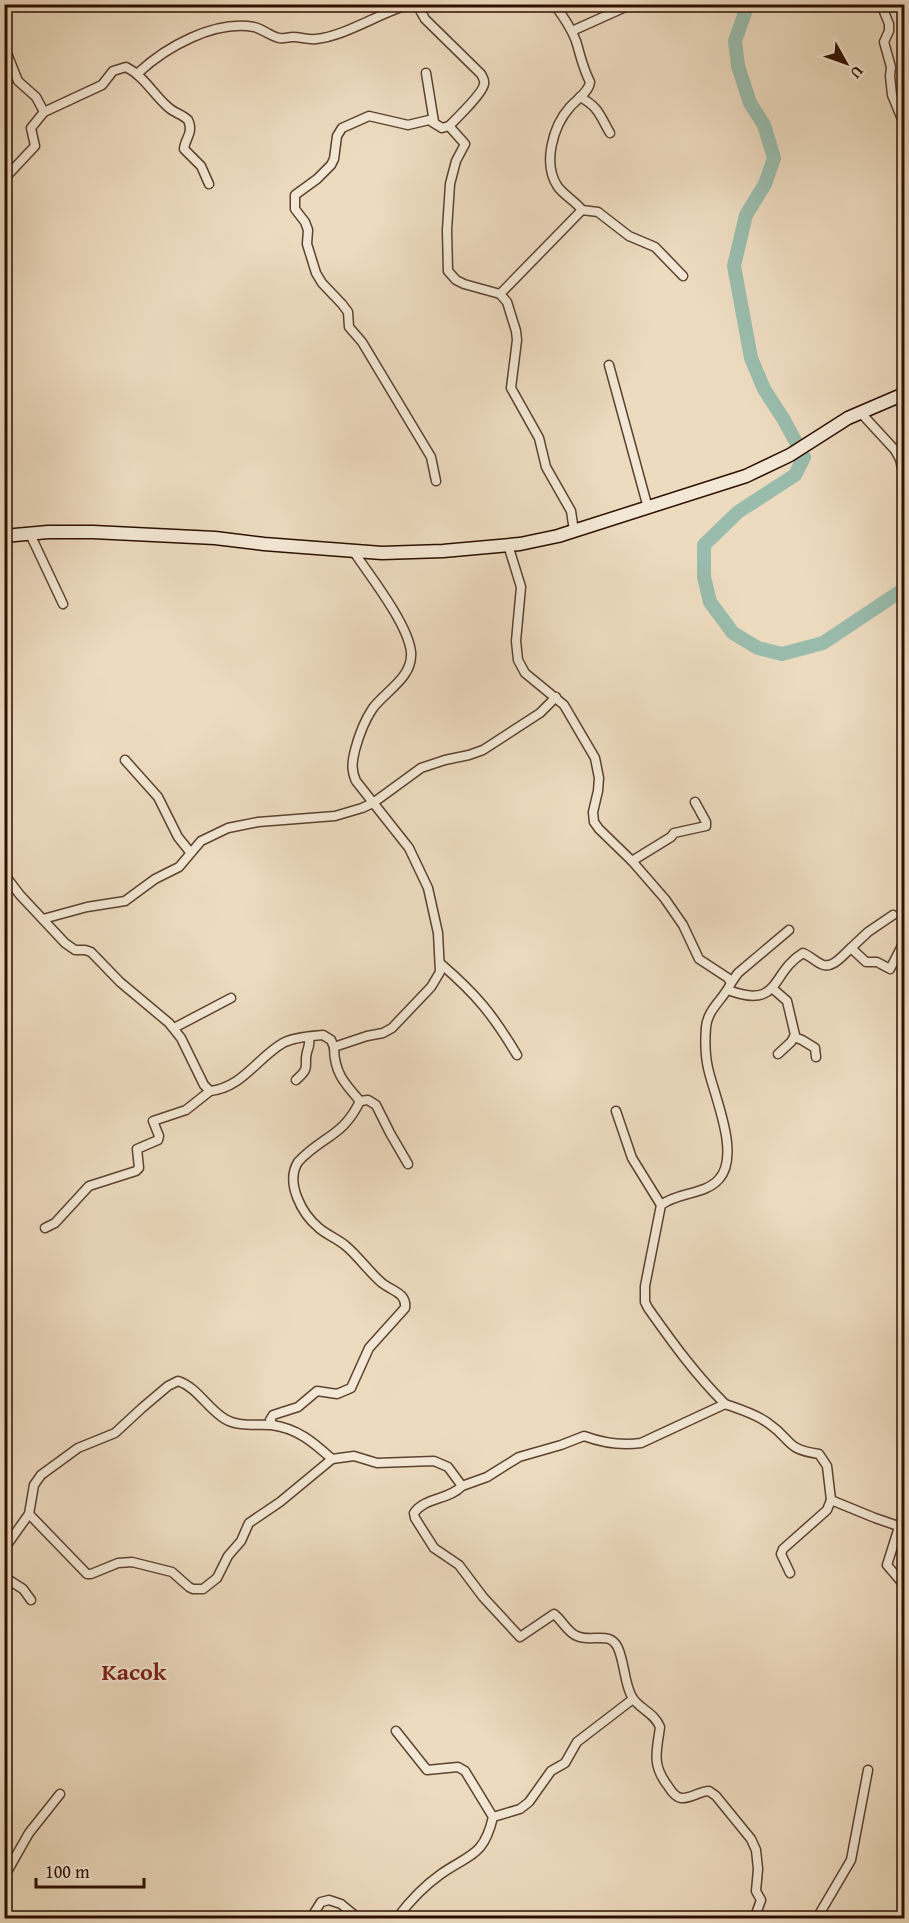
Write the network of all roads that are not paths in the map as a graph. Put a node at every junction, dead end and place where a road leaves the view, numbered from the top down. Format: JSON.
{"nodes":[{"id":1,"x":411,"y":4,"type":"edge"},
{"id":2,"x":420,"y":4,"type":"edge"},
{"id":3,"x":554,"y":4,"type":"edge"},
{"id":4,"x":632,"y":4,"type":"edge"},
{"id":5,"x":881,"y":4,"type":"edge"},
{"id":6,"x":572,"y":31,"type":"junction"},
{"id":7,"x":4,"y":46,"type":"edge"},
{"id":8,"x":138,"y":73,"type":"junction"},
{"id":9,"x":426,"y":73,"type":"dead end"},
{"id":10,"x":580,"y":97,"type":"junction"},
{"id":11,"x":44,"y":112,"type":"junction"},
{"id":12,"x":434,"y":122,"type":"junction"},
{"id":13,"x":904,"y":124,"type":"edge"},
{"id":14,"x":449,"y":126,"type":"junction"},
{"id":15,"x":610,"y":133,"type":"dead end"},
{"id":16,"x":4,"y":179,"type":"edge"},
{"id":17,"x":209,"y":184,"type":"dead end"},
{"id":18,"x":582,"y":210,"type":"junction"},
{"id":19,"x":683,"y":276,"type":"dead end"},
{"id":20,"x":500,"y":294,"type":"junction"},
{"id":21,"x":609,"y":365,"type":"dead end"},
{"id":22,"x":904,"y":394,"type":"edge"},
{"id":23,"x":860,"y":412,"type":"junction"},
{"id":24,"x":904,"y":477,"type":"edge"},
{"id":25,"x":436,"y":481,"type":"dead end"},
{"id":26,"x":648,"y":508,"type":"junction"},
{"id":27,"x":574,"y":531,"type":"junction"},
{"id":28,"x":30,"y":534,"type":"junction"},
{"id":29,"x":4,"y":536,"type":"edge"},
{"id":30,"x":508,"y":545,"type":"junction"},
{"id":31,"x":354,"y":552,"type":"junction"},
{"id":32,"x":63,"y":604,"type":"dead end"},
{"id":33,"x":556,"y":697,"type":"junction"},
{"id":34,"x":125,"y":760,"type":"dead end"},
{"id":35,"x":695,"y":802,"type":"dead end"},
{"id":36,"x":373,"y":803,"type":"junction"},
{"id":37,"x":190,"y":852,"type":"junction"},
{"id":38,"x":632,"y":861,"type":"junction"},
{"id":39,"x":4,"y":874,"type":"edge"},
{"id":40,"x":893,"y":915,"type":"dead end"},
{"id":41,"x":43,"y":919,"type":"junction"},
{"id":42,"x":789,"y":930,"type":"dead end"},
{"id":43,"x":904,"y":942,"type":"edge"},
{"id":44,"x":851,"y":948,"type":"junction"},
{"id":45,"x":441,"y":964,"type":"junction"},
{"id":46,"x":729,"y":986,"type":"junction"},
{"id":47,"x":772,"y":988,"type":"junction"},
{"id":48,"x":231,"y":998,"type":"dead end"},
{"id":49,"x":174,"y":1028,"type":"junction"},
{"id":50,"x":309,"y":1037,"type":"junction"},
{"id":51,"x":795,"y":1037,"type":"junction"},
{"id":52,"x":334,"y":1047,"type":"junction"},
{"id":53,"x":777,"y":1054,"type":"dead end"},
{"id":54,"x":517,"y":1055,"type":"dead end"},
{"id":55,"x":816,"y":1058,"type":"dead end"},
{"id":56,"x":296,"y":1080,"type":"dead end"},
{"id":57,"x":210,"y":1091,"type":"junction"},
{"id":58,"x":360,"y":1101,"type":"junction"},
{"id":59,"x":616,"y":1111,"type":"dead end"},
{"id":60,"x":408,"y":1164,"type":"dead end"},
{"id":61,"x":662,"y":1205,"type":"junction"},
{"id":62,"x":45,"y":1228,"type":"dead end"},
{"id":63,"x":725,"y":1404,"type":"junction"},
{"id":64,"x":273,"y":1425,"type":"junction"},
{"id":65,"x":332,"y":1459,"type":"junction"},
{"id":66,"x":462,"y":1485,"type":"junction"},
{"id":67,"x":831,"y":1500,"type":"junction"},
{"id":68,"x":29,"y":1514,"type":"junction"},
{"id":69,"x":902,"y":1527,"type":"edge"},
{"id":70,"x":4,"y":1549,"type":"edge"},
{"id":71,"x":790,"y":1573,"type":"dead end"},
{"id":72,"x":4,"y":1576,"type":"edge"},
{"id":73,"x":904,"y":1585,"type":"edge"},
{"id":74,"x":31,"y":1600,"type":"dead end"},
{"id":75,"x":633,"y":1699,"type":"junction"},
{"id":76,"x":396,"y":1731,"type":"dead end"},
{"id":77,"x":868,"y":1770,"type":"dead end"},
{"id":78,"x":60,"y":1794,"type":"dead end"},
{"id":79,"x":493,"y":1817,"type":"junction"},
{"id":80,"x":4,"y":1877,"type":"edge"},
{"id":81,"x":311,"y":1918,"type":"edge"},
{"id":82,"x":358,"y":1918,"type":"edge"},
{"id":83,"x":397,"y":1918,"type":"edge"},
{"id":84,"x":757,"y":1918,"type":"edge"},
{"id":85,"x":816,"y":1918,"type":"edge"}],
"edges":[{"from":1,"to":8,"type":"street"},
{"from":2,"to":14,"type":"street"},
{"from":3,"to":6,"type":"street"},
{"from":4,"to":6,"type":"street"},
{"from":5,"to":13,"type":"street"},
{"from":6,"to":10,"type":"street"},
{"from":7,"to":11,"type":"street"},
{"from":8,"to":11,"type":"street"},
{"from":8,"to":17,"type":"street"},
{"from":9,"to":12,"type":"street"},
{"from":10,"to":15,"type":"street"},
{"from":10,"to":18,"type":"street"},
{"from":11,"to":16,"type":"street"},
{"from":12,"to":14,"type":"street"},
{"from":12,"to":25,"type":"street"},
{"from":14,"to":20,"type":"street"},
{"from":18,"to":19,"type":"street"},
{"from":18,"to":20,"type":"street"},
{"from":20,"to":27,"type":"street"},
{"from":21,"to":26,"type":"street"},
{"from":22,"to":23,"type":"street"},
{"from":23,"to":24,"type":"street"},
{"from":23,"to":26,"type":"street"},
{"from":26,"to":27,"type":"street"},
{"from":27,"to":30,"type":"street"},
{"from":28,"to":29,"type":"street"},
{"from":28,"to":31,"type":"street"},
{"from":28,"to":32,"type":"street"},
{"from":30,"to":31,"type":"street"},
{"from":30,"to":33,"type":"street"},
{"from":31,"to":36,"type":"street"},
{"from":33,"to":36,"type":"street"},
{"from":33,"to":38,"type":"street"},
{"from":34,"to":37,"type":"street"},
{"from":35,"to":38,"type":"street"},
{"from":36,"to":37,"type":"street"},
{"from":36,"to":45,"type":"street"},
{"from":37,"to":41,"type":"street"},
{"from":38,"to":46,"type":"street"},
{"from":39,"to":41,"type":"street"},
{"from":40,"to":44,"type":"street"},
{"from":41,"to":49,"type":"street"},
{"from":42,"to":46,"type":"street"},
{"from":43,"to":44,"type":"street"},
{"from":44,"to":47,"type":"street"},
{"from":45,"to":52,"type":"street"},
{"from":45,"to":54,"type":"street"},
{"from":46,"to":47,"type":"street"},
{"from":46,"to":61,"type":"street"},
{"from":47,"to":51,"type":"street"},
{"from":48,"to":49,"type":"street"},
{"from":49,"to":57,"type":"street"},
{"from":50,"to":52,"type":"street"},
{"from":50,"to":56,"type":"street"},
{"from":50,"to":57,"type":"street"},
{"from":51,"to":53,"type":"street"},
{"from":51,"to":55,"type":"street"},
{"from":52,"to":58,"type":"street"},
{"from":57,"to":62,"type":"street"},
{"from":58,"to":60,"type":"street"},
{"from":58,"to":64,"type":"street"},
{"from":59,"to":61,"type":"street"},
{"from":61,"to":63,"type":"street"},
{"from":63,"to":66,"type":"street"},
{"from":63,"to":67,"type":"street"},
{"from":64,"to":65,"type":"street"},
{"from":64,"to":68,"type":"street"},
{"from":65,"to":66,"type":"street"},
{"from":65,"to":68,"type":"street"},
{"from":66,"to":75,"type":"street"},
{"from":67,"to":69,"type":"street"},
{"from":67,"to":71,"type":"street"},
{"from":68,"to":70,"type":"street"},
{"from":69,"to":73,"type":"street"},
{"from":72,"to":74,"type":"street"},
{"from":75,"to":79,"type":"street"},
{"from":75,"to":84,"type":"street"},
{"from":76,"to":79,"type":"street"},
{"from":77,"to":85,"type":"street"},
{"from":78,"to":80,"type":"street"},
{"from":79,"to":83,"type":"street"},
{"from":81,"to":82,"type":"street"}]}
